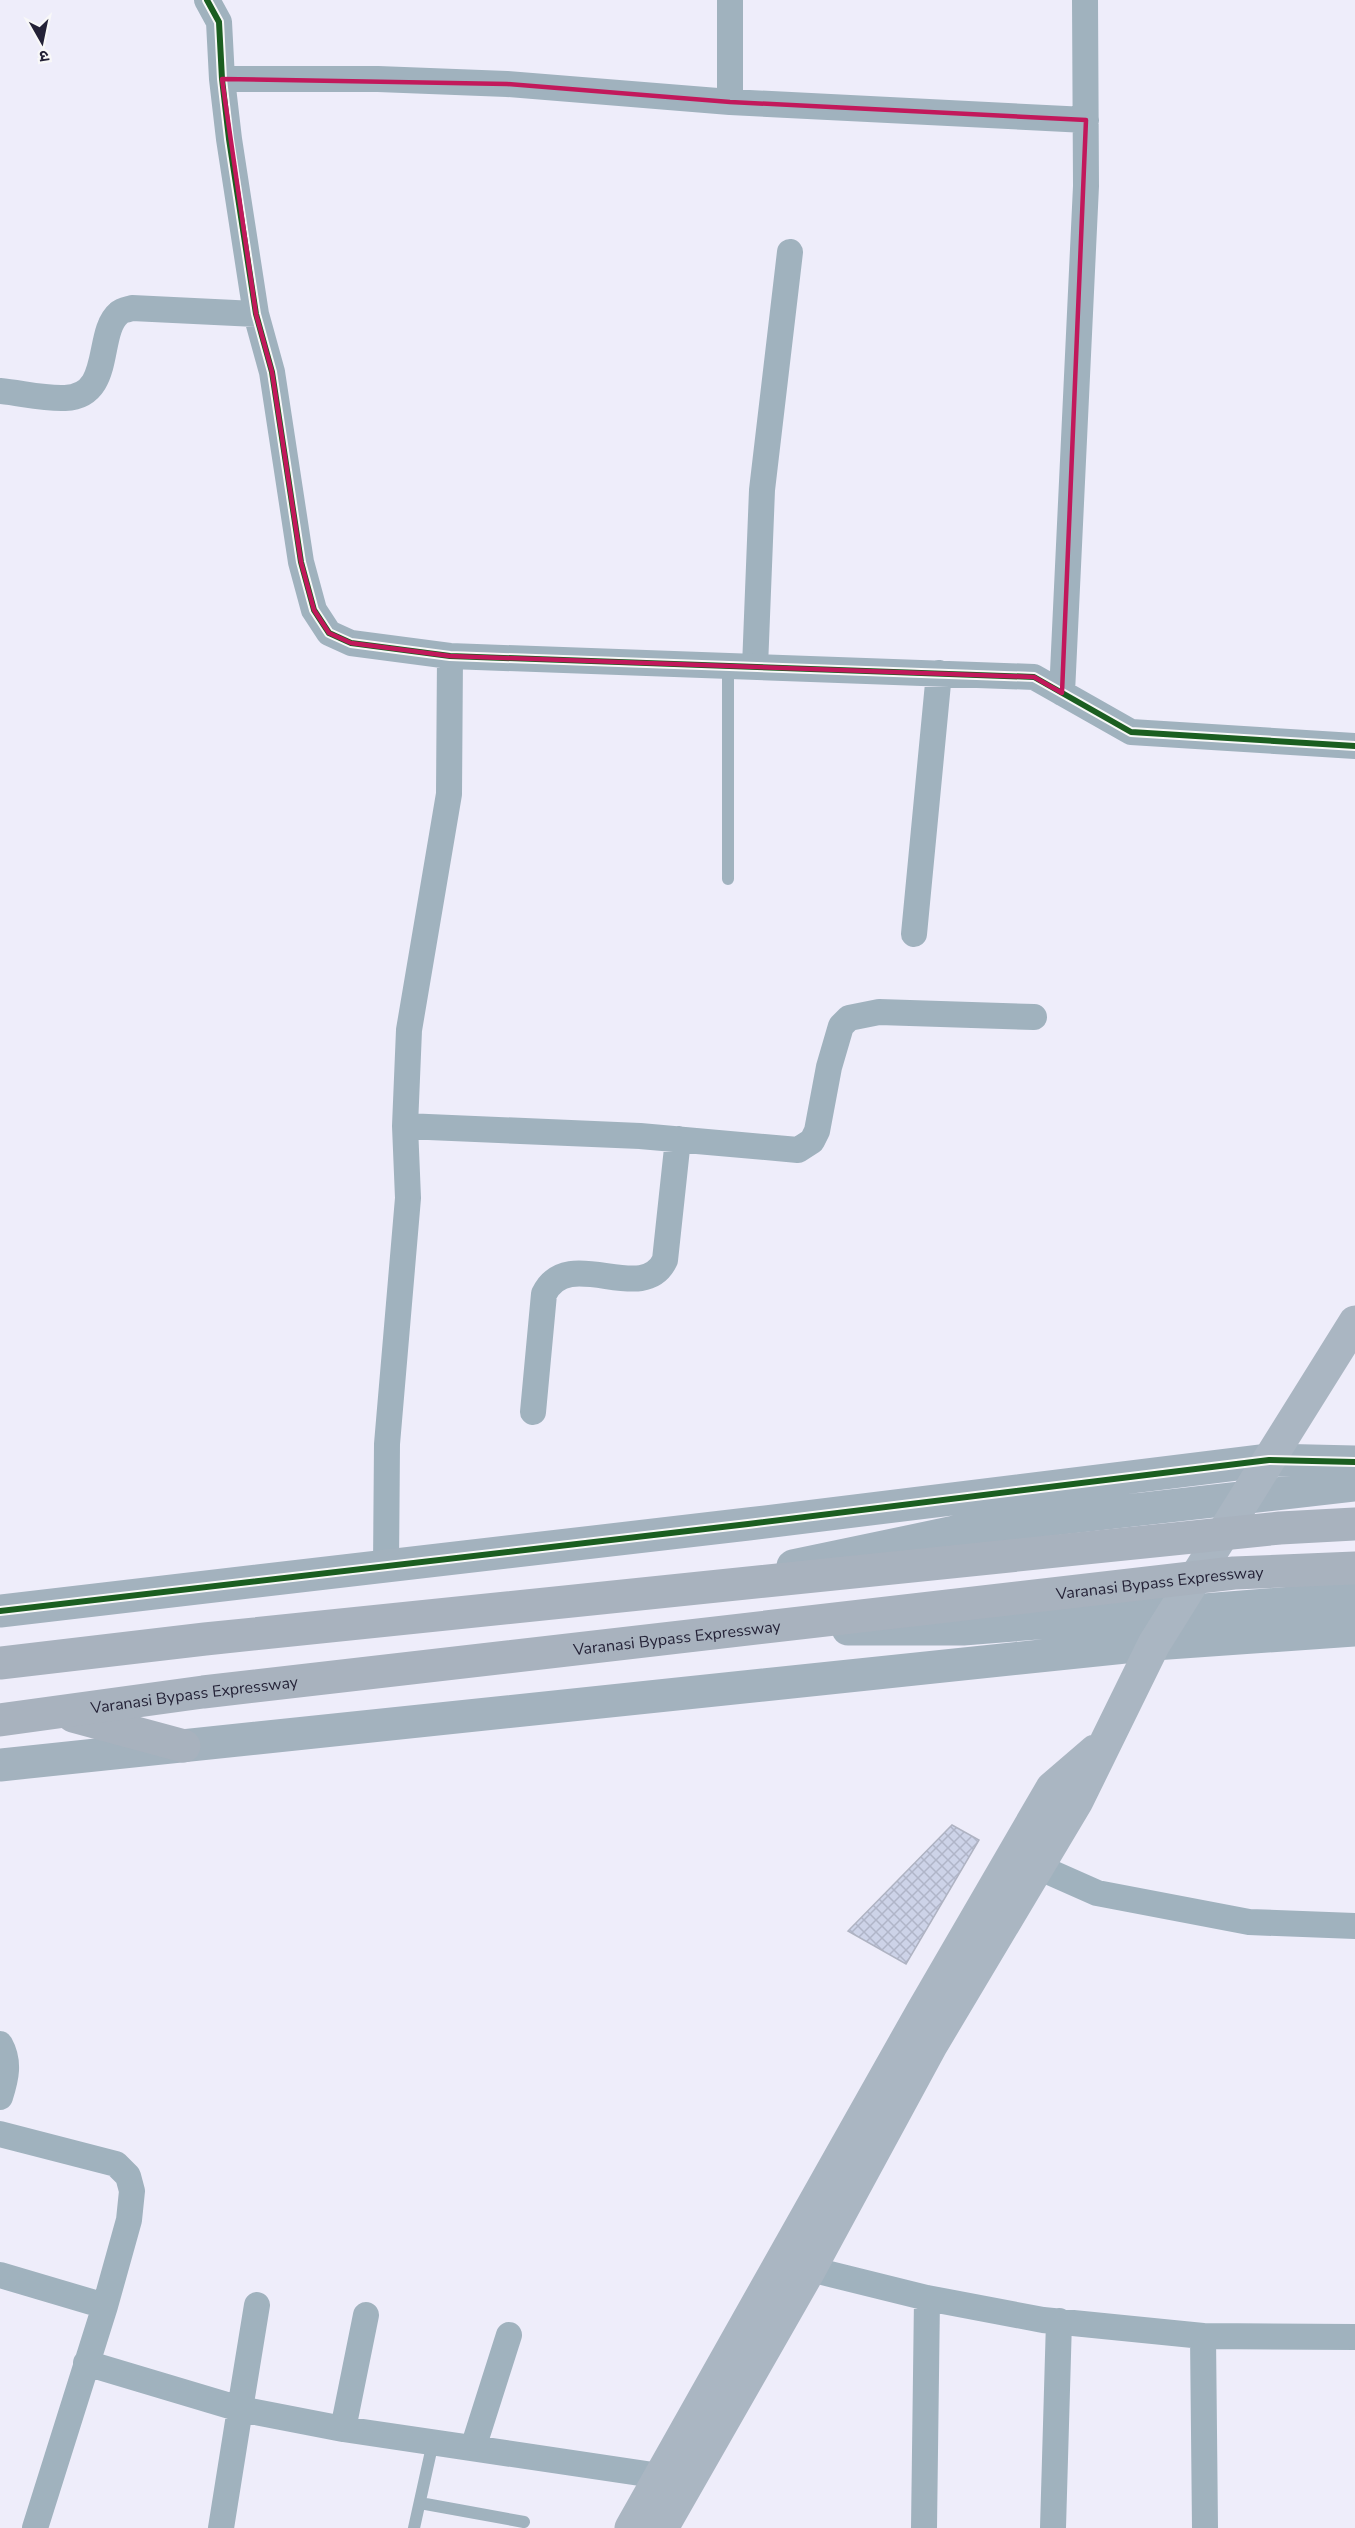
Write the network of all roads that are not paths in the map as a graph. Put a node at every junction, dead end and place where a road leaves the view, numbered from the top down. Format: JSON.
{"nodes":[{"id":1,"x":207,"y":0,"type":"edge"},
{"id":2,"x":730,"y":0,"type":"edge"},
{"id":3,"x":1085,"y":0,"type":"edge"},
{"id":4,"x":222,"y":79,"type":"junction"},
{"id":5,"x":730,"y":102,"type":"junction"},
{"id":6,"x":1086,"y":120,"type":"junction"},
{"id":7,"x":790,"y":252,"type":"dead end"},
{"id":8,"x":256,"y":314,"type":"junction"},
{"id":9,"x":0,"y":391,"type":"edge"},
{"id":10,"x":450,"y":656,"type":"junction"},
{"id":11,"x":728,"y":666,"type":"junction"},
{"id":12,"x":755,"y":667,"type":"junction"},
{"id":13,"x":939,"y":673,"type":"junction"},
{"id":14,"x":1062,"y":693,"type":"junction"},
{"id":15,"x":1355,"y":746,"type":"edge"},
{"id":16,"x":728,"y":879,"type":"dead end"},
{"id":17,"x":914,"y":934,"type":"dead end"},
{"id":18,"x":1034,"y":1017,"type":"dead end"},
{"id":19,"x":405,"y":1126,"type":"junction"},
{"id":20,"x":678,"y":1140,"type":"junction"},
{"id":21,"x":1355,"y":1322,"type":"edge"},
{"id":22,"x":533,"y":1412,"type":"dead end"},
{"id":23,"x":1269,"y":1460,"type":"junction"},
{"id":24,"x":1355,"y":1462,"type":"edge"},
{"id":25,"x":1355,"y":1485,"type":"edge"},
{"id":26,"x":1355,"y":1524,"type":"edge"},
{"id":27,"x":386,"y":1566,"type":"junction"},
{"id":28,"x":1355,"y":1568,"type":"edge"},
{"id":29,"x":683,"y":1589,"type":"junction"},
{"id":30,"x":1355,"y":1598,"type":"edge"},
{"id":31,"x":0,"y":1611,"type":"edge"},
{"id":32,"x":742,"y":1629,"type":"junction"},
{"id":33,"x":1355,"y":1630,"type":"edge"},
{"id":34,"x":1154,"y":1644,"type":"junction"},
{"id":35,"x":0,"y":1663,"type":"edge"},
{"id":36,"x":57,"y":1712,"type":"junction"},
{"id":37,"x":0,"y":1720,"type":"edge"},
{"id":38,"x":1103,"y":1744,"type":"junction"},
{"id":39,"x":184,"y":1746,"type":"junction"},
{"id":40,"x":0,"y":1765,"type":"edge"},
{"id":41,"x":1036,"y":1866,"type":"junction"},
{"id":42,"x":1355,"y":1926,"type":"edge"},
{"id":43,"x":0,"y":2044,"type":"edge"},
{"id":44,"x":0,"y":2097,"type":"edge"},
{"id":45,"x":0,"y":2134,"type":"edge"},
{"id":46,"x":810,"y":2269,"type":"junction"},
{"id":47,"x":0,"y":2275,"type":"edge"},
{"id":48,"x":927,"y":2298,"type":"junction"},
{"id":49,"x":257,"y":2305,"type":"dead end"},
{"id":50,"x":105,"y":2306,"type":"junction"},
{"id":51,"x":366,"y":2315,"type":"dead end"},
{"id":52,"x":1059,"y":2321,"type":"junction"},
{"id":53,"x":510,"y":2335,"type":"dead end"},
{"id":54,"x":1203,"y":2336,"type":"junction"},
{"id":55,"x":1355,"y":2337,"type":"edge"},
{"id":56,"x":86,"y":2363,"type":"junction"},
{"id":57,"x":240,"y":2409,"type":"junction"},
{"id":58,"x":343,"y":2428,"type":"junction"},
{"id":59,"x":433,"y":2442,"type":"junction"},
{"id":60,"x":473,"y":2448,"type":"junction"},
{"id":61,"x":660,"y":2476,"type":"junction"},
{"id":62,"x":420,"y":2503,"type":"junction"},
{"id":63,"x":524,"y":2522,"type":"dead end"},
{"id":64,"x":35,"y":2528,"type":"edge"},
{"id":65,"x":221,"y":2528,"type":"edge"},
{"id":66,"x":414,"y":2528,"type":"edge"},
{"id":67,"x":632,"y":2528,"type":"edge"},
{"id":68,"x":662,"y":2528,"type":"edge"},
{"id":69,"x":924,"y":2528,"type":"edge"},
{"id":70,"x":1053,"y":2528,"type":"edge"},
{"id":71,"x":1205,"y":2528,"type":"edge"}],
"edges":[{"from":1,"to":4,"type":"street"},
{"from":2,"to":5,"type":"street"},
{"from":3,"to":6,"type":"street"},
{"from":4,"to":5,"type":"street"},
{"from":4,"to":8,"type":"street"},
{"from":5,"to":6,"type":"street"},
{"from":6,"to":14,"type":"street"},
{"from":7,"to":12,"type":"street"},
{"from":8,"to":9,"type":"street"},
{"from":8,"to":10,"type":"street"},
{"from":10,"to":11,"type":"street"},
{"from":10,"to":19,"type":"street"},
{"from":11,"to":12,"type":"street"},
{"from":11,"to":16,"type":"lane"},
{"from":12,"to":13,"type":"street"},
{"from":13,"to":14,"type":"street"},
{"from":13,"to":17,"type":"street"},
{"from":14,"to":15,"type":"street"},
{"from":18,"to":20,"type":"street"},
{"from":19,"to":20,"type":"street"},
{"from":19,"to":27,"type":"street"},
{"from":20,"to":22,"type":"street"},
{"from":21,"to":23,"type":"main road"},
{"from":23,"to":24,"type":"street"},
{"from":23,"to":27,"type":"street"},
{"from":23,"to":34,"type":"main road"},
{"from":25,"to":29,"type":"street"},
{"from":26,"to":29,"type":"highway"},
{"from":27,"to":31,"type":"street"},
{"from":28,"to":32,"type":"highway","name":"Varanasi Bypass Expressway"},
{"from":29,"to":35,"type":"highway"},
{"from":30,"to":32,"type":"street"},
{"from":32,"to":36,"type":"highway","name":"Varanasi Bypass Expressway"},
{"from":33,"to":34,"type":"street"},
{"from":34,"to":38,"type":"main road"},
{"from":34,"to":39,"type":"street"},
{"from":36,"to":37,"type":"highway","name":"Varanasi Bypass Expressway"},
{"from":36,"to":39,"type":"highway"},
{"from":38,"to":41,"type":"main road"},
{"from":38,"to":61,"type":"main road"},
{"from":39,"to":40,"type":"street"},
{"from":41,"to":42,"type":"street"},
{"from":41,"to":46,"type":"main road"},
{"from":43,"to":44,"type":"street"},
{"from":45,"to":50,"type":"street"},
{"from":46,"to":48,"type":"street"},
{"from":46,"to":68,"type":"main road"},
{"from":47,"to":50,"type":"street"},
{"from":48,"to":52,"type":"street"},
{"from":48,"to":69,"type":"street"},
{"from":49,"to":57,"type":"street"},
{"from":50,"to":56,"type":"street"},
{"from":51,"to":58,"type":"street"},
{"from":52,"to":54,"type":"street"},
{"from":52,"to":70,"type":"street"},
{"from":53,"to":60,"type":"street"},
{"from":54,"to":55,"type":"street"},
{"from":54,"to":71,"type":"street"},
{"from":56,"to":57,"type":"street"},
{"from":56,"to":64,"type":"street"},
{"from":57,"to":58,"type":"street"},
{"from":57,"to":65,"type":"street"},
{"from":58,"to":59,"type":"street"},
{"from":59,"to":60,"type":"street"},
{"from":59,"to":62,"type":"lane"},
{"from":60,"to":61,"type":"street"},
{"from":61,"to":67,"type":"main road"},
{"from":62,"to":63,"type":"lane"},
{"from":62,"to":66,"type":"lane"}]}
